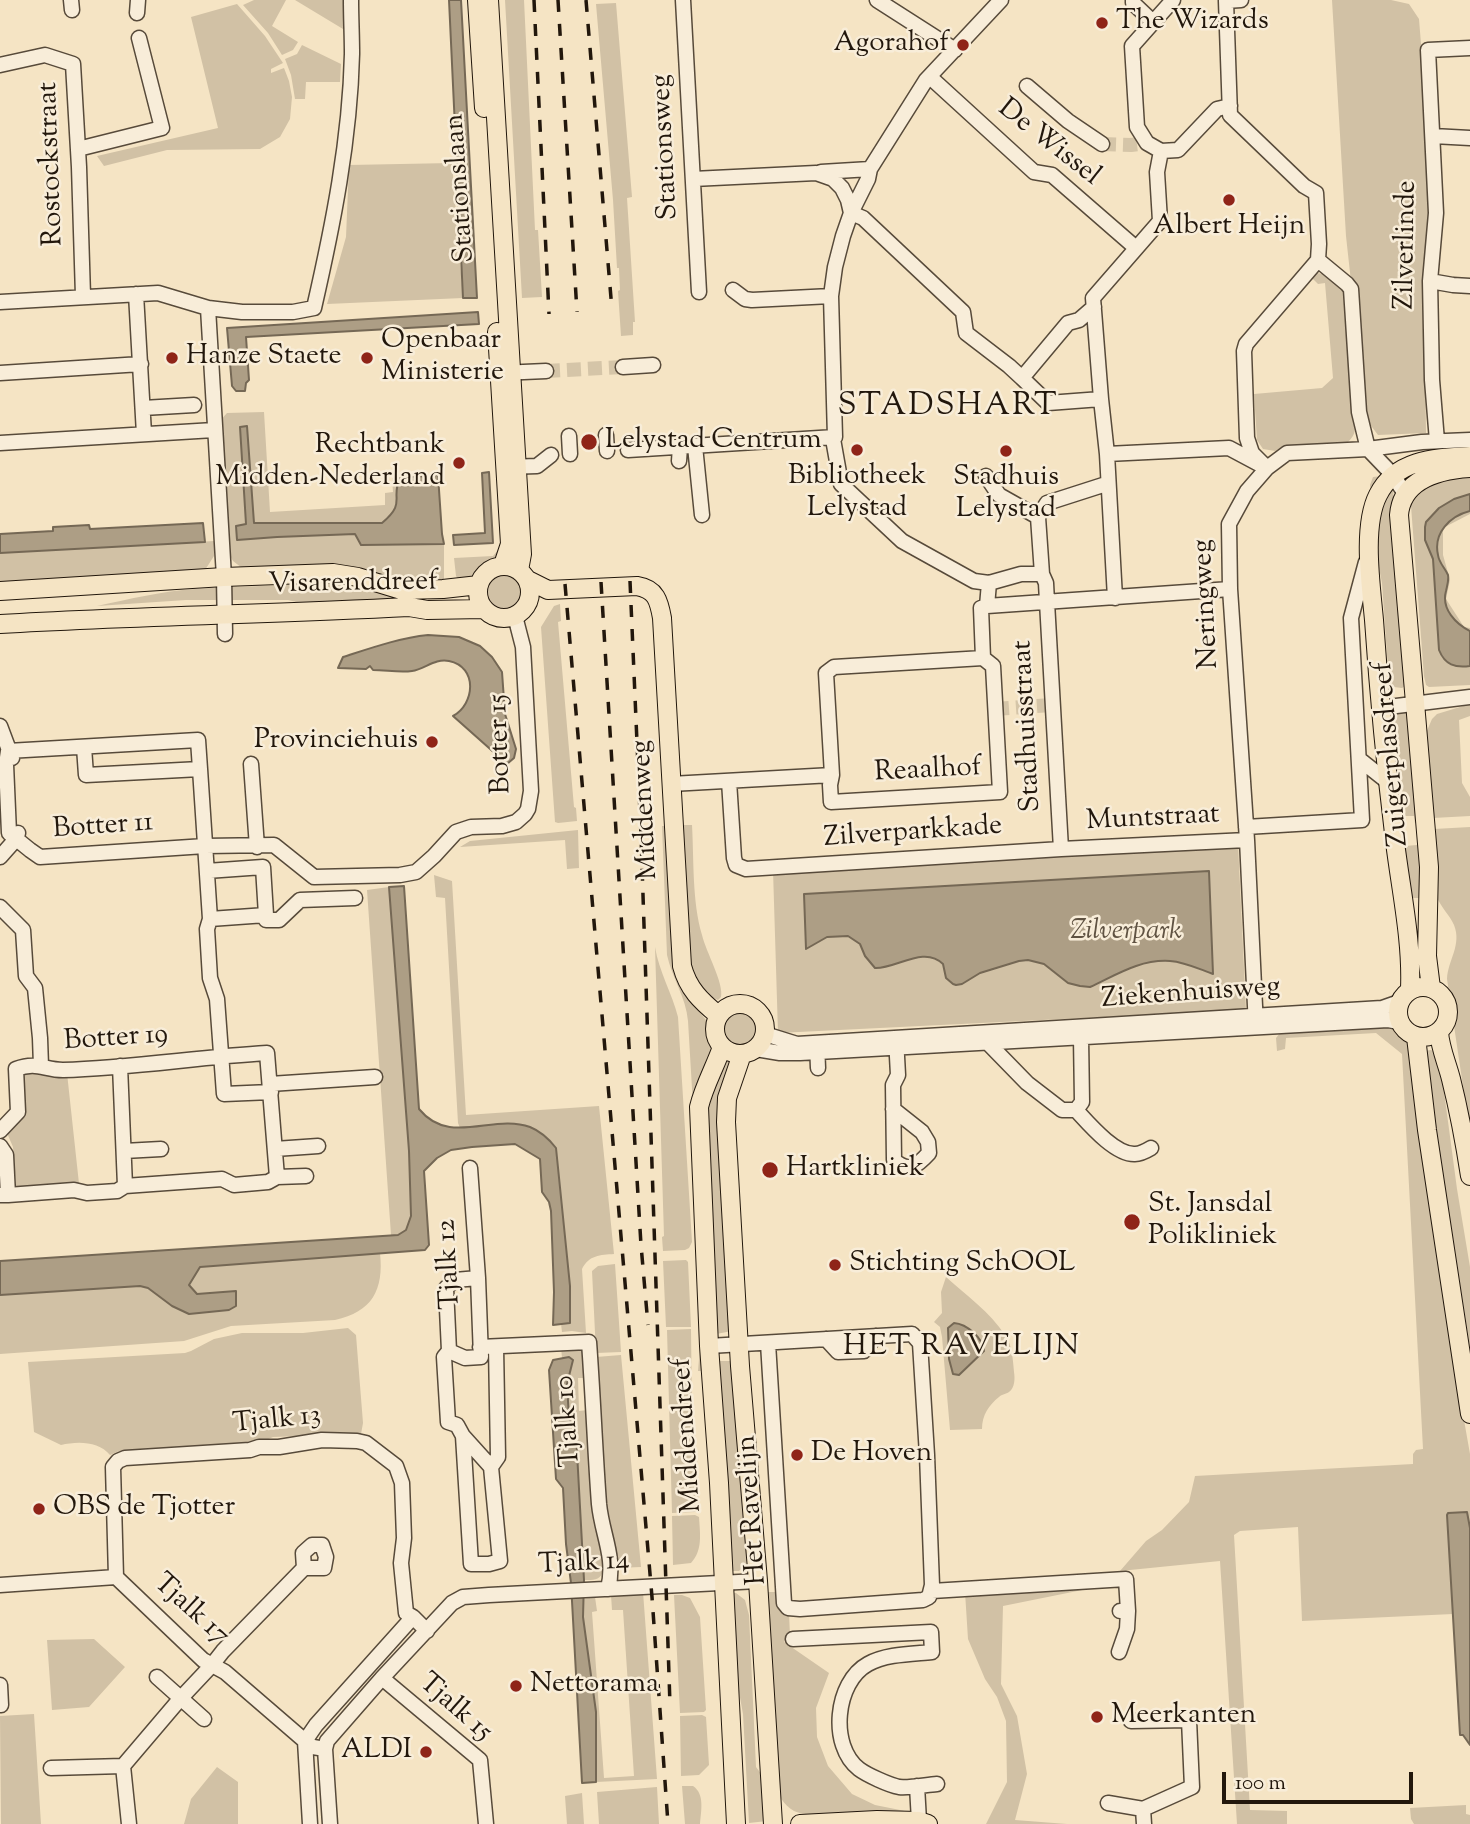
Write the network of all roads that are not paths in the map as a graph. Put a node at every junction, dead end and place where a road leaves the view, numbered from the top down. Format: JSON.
{"nodes":[{"id":1,"x":351,"y":0,"type":"edge"},
{"id":2,"x":477,"y":0,"type":"edge"},
{"id":3,"x":489,"y":0,"type":"edge"},
{"id":4,"x":683,"y":0,"type":"edge"},
{"id":5,"x":877,"y":0,"type":"edge"},
{"id":6,"x":1001,"y":0,"type":"edge"},
{"id":7,"x":1173,"y":0,"type":"edge"},
{"id":8,"x":1231,"y":0,"type":"edge"},
{"id":9,"x":1133,"y":1,"type":"edge"},
{"id":10,"x":1153,"y":22,"type":"junction"},
{"id":11,"x":139,"y":38,"type":"dead end"},
{"id":12,"x":1470,"y":48,"type":"edge"},
{"id":13,"x":955,"y":50,"type":"junction"},
{"id":14,"x":0,"y":65,"type":"edge"},
{"id":15,"x":930,"y":77,"type":"junction"},
{"id":16,"x":1027,"y":86,"type":"dead end"},
{"id":17,"x":1230,"y":106,"type":"junction"},
{"id":18,"x":1433,"y":136,"type":"junction"},
{"id":19,"x":1470,"y":138,"type":"edge"},
{"id":20,"x":1102,"y":144,"type":"tunnel mouth"},
{"id":21,"x":78,"y":149,"type":"junction"},
{"id":22,"x":1161,"y":151,"type":"junction"},
{"id":23,"x":870,"y":169,"type":"junction"},
{"id":24,"x":816,"y":173,"type":"junction"},
{"id":25,"x":693,"y":185,"type":"junction"},
{"id":26,"x":851,"y":213,"type":"junction"},
{"id":27,"x":1136,"y":248,"type":"junction"},
{"id":28,"x":1318,"y":260,"type":"junction"},
{"id":29,"x":1430,"y":281,"type":"junction"},
{"id":30,"x":1470,"y":286,"type":"edge"},
{"id":31,"x":733,"y":290,"type":"dead end"},
{"id":32,"x":699,"y":292,"type":"dead end"},
{"id":33,"x":136,"y":293,"type":"junction"},
{"id":34,"x":83,"y":296,"type":"junction"},
{"id":35,"x":831,"y":296,"type":"junction"},
{"id":36,"x":0,"y":302,"type":"edge"},
{"id":37,"x":1094,"y":306,"type":"junction"},
{"id":38,"x":208,"y":308,"type":"junction"},
{"id":39,"x":141,"y":364,"type":"junction"},
{"id":40,"x":653,"y":365,"type":"dead end"},
{"id":41,"x":623,"y":367,"type":"tunnel mouth"},
{"id":42,"x":546,"y":371,"type":"tunnel mouth"},
{"id":43,"x":0,"y":373,"type":"edge"},
{"id":44,"x":506,"y":373,"type":"junction"},
{"id":45,"x":1022,"y":378,"type":"junction"},
{"id":46,"x":1101,"y":400,"type":"junction"},
{"id":47,"x":194,"y":405,"type":"dead end"},
{"id":48,"x":143,"y":408,"type":"junction"},
{"id":49,"x":214,"y":430,"type":"junction"},
{"id":50,"x":144,"y":435,"type":"junction"},
{"id":51,"x":606,"y":435,"type":"dead end"},
{"id":52,"x":569,"y":436,"type":"dead end"},
{"id":53,"x":834,"y":438,"type":"junction"},
{"id":54,"x":1470,"y":440,"type":"edge"},
{"id":55,"x":1437,"y":441,"type":"junction"},
{"id":56,"x":0,"y":443,"type":"edge"},
{"id":57,"x":1368,"y":449,"type":"junction"},
{"id":58,"x":628,"y":450,"type":"dead end"},
{"id":59,"x":607,"y":451,"type":"dead end"},
{"id":60,"x":685,"y":451,"type":"junction"},
{"id":61,"x":570,"y":454,"type":"dead end"},
{"id":62,"x":1107,"y":454,"type":"junction"},
{"id":63,"x":551,"y":455,"type":"dead end"},
{"id":64,"x":1470,"y":456,"type":"edge"},
{"id":65,"x":511,"y":467,"type":"junction"},
{"id":66,"x":1267,"y":468,"type":"junction"},
{"id":67,"x":1470,"y":468,"type":"edge"},
{"id":68,"x":1392,"y":474,"type":"junction"},
{"id":69,"x":986,"y":476,"type":"dead end"},
{"id":70,"x":1108,"y":485,"type":"junction"},
{"id":71,"x":1406,"y":495,"type":"junction"},
{"id":72,"x":702,"y":515,"type":"dead end"},
{"id":73,"x":1038,"y":517,"type":"junction"},
{"id":74,"x":1370,"y":550,"type":"junction"},
{"id":75,"x":517,"y":572,"type":"junction"},
{"id":76,"x":1042,"y":574,"type":"junction"},
{"id":77,"x":223,"y":577,"type":"junction"},
{"id":78,"x":989,"y":583,"type":"junction"},
{"id":79,"x":479,"y":585,"type":"junction"},
{"id":80,"x":1230,"y":589,"type":"junction"},
{"id":81,"x":548,"y":590,"type":"junction"},
{"id":82,"x":0,"y":591,"type":"edge"},
{"id":83,"x":1115,"y":598,"type":"junction"},
{"id":84,"x":530,"y":600,"type":"junction"},
{"id":85,"x":1047,"y":602,"type":"junction"},
{"id":86,"x":987,"y":606,"type":"junction"},
{"id":87,"x":484,"y":609,"type":"junction"},
{"id":88,"x":224,"y":614,"type":"junction"},
{"id":89,"x":515,"y":616,"type":"junction"},
{"id":90,"x":0,"y":624,"type":"edge"},
{"id":91,"x":225,"y":634,"type":"dead end"},
{"id":92,"x":982,"y":658,"type":"junction"},
{"id":93,"x":1470,"y":697,"type":"edge"},
{"id":94,"x":1415,"y":704,"type":"junction"},
{"id":95,"x":1380,"y":708,"type":"junction"},
{"id":96,"x":0,"y":726,"type":"edge"},
{"id":97,"x":84,"y":747,"type":"junction"},
{"id":98,"x":8,"y":751,"type":"junction"},
{"id":99,"x":1359,"y":759,"type":"junction"},
{"id":100,"x":251,"y":764,"type":"dead end"},
{"id":101,"x":200,"y":769,"type":"junction"},
{"id":102,"x":832,"y":775,"type":"junction"},
{"id":103,"x":729,"y":781,"type":"junction"},
{"id":104,"x":1388,"y":782,"type":"junction"},
{"id":105,"x":671,"y":784,"type":"junction"},
{"id":106,"x":1247,"y":833,"type":"junction"},
{"id":107,"x":16,"y":839,"type":"junction"},
{"id":108,"x":205,"y":846,"type":"junction"},
{"id":109,"x":257,"y":847,"type":"junction"},
{"id":110,"x":1061,"y":849,"type":"junction"},
{"id":111,"x":1,"y":854,"type":"edge"},
{"id":112,"x":207,"y":871,"type":"junction"},
{"id":113,"x":355,"y":898,"type":"dead end"},
{"id":114,"x":0,"y":907,"type":"edge"},
{"id":115,"x":266,"y":915,"type":"junction"},
{"id":116,"x":210,"y":919,"type":"junction"},
{"id":117,"x":1431,"y":988,"type":"junction"},
{"id":118,"x":1405,"y":996,"type":"junction"},
{"id":119,"x":719,"y":1015,"type":"junction"},
{"id":120,"x":1255,"y":1021,"type":"junction"},
{"id":121,"x":1399,"y":1022,"type":"junction"},
{"id":122,"x":1438,"y":1032,"type":"junction"},
{"id":123,"x":987,"y":1037,"type":"junction"},
{"id":124,"x":1081,"y":1037,"type":"junction"},
{"id":125,"x":1416,"y":1037,"type":"junction"},
{"id":126,"x":896,"y":1042,"type":"junction"},
{"id":127,"x":754,"y":1046,"type":"junction"},
{"id":128,"x":722,"y":1047,"type":"junction"},
{"id":129,"x":818,"y":1047,"type":"junction"},
{"id":130,"x":220,"y":1056,"type":"junction"},
{"id":131,"x":41,"y":1066,"type":"junction"},
{"id":132,"x":120,"y":1066,"type":"junction"},
{"id":133,"x":818,"y":1068,"type":"dead end"},
{"id":134,"x":375,"y":1077,"type":"dead end"},
{"id":135,"x":271,"y":1088,"type":"junction"},
{"id":136,"x":892,"y":1109,"type":"dead end"},
{"id":137,"x":1076,"y":1110,"type":"junction"},
{"id":138,"x":0,"y":1131,"type":"edge"},
{"id":139,"x":0,"y":1146,"type":"edge"},
{"id":140,"x":318,"y":1146,"type":"dead end"},
{"id":141,"x":1151,"y":1148,"type":"dead end"},
{"id":142,"x":161,"y":1149,"type":"dead end"},
{"id":143,"x":275,"y":1149,"type":"junction"},
{"id":144,"x":124,"y":1151,"type":"junction"},
{"id":145,"x":470,"y":1168,"type":"dead end"},
{"id":146,"x":306,"y":1176,"type":"dead end"},
{"id":147,"x":1470,"y":1176,"type":"edge"},
{"id":148,"x":277,"y":1177,"type":"junction"},
{"id":149,"x":125,"y":1186,"type":"junction"},
{"id":150,"x":4,"y":1195,"type":"edge"},
{"id":151,"x":478,"y":1278,"type":"junction"},
{"id":152,"x":768,"y":1343,"type":"junction"},
{"id":153,"x":739,"y":1345,"type":"junction"},
{"id":154,"x":709,"y":1346,"type":"junction"},
{"id":155,"x":496,"y":1347,"type":"junction"},
{"id":156,"x":449,"y":1352,"type":"junction"},
{"id":157,"x":481,"y":1352,"type":"junction"},
{"id":158,"x":1470,"y":1414,"type":"edge"},
{"id":159,"x":463,"y":1436,"type":"junction"},
{"id":160,"x":491,"y":1467,"type":"junction"},
{"id":161,"x":304,"y":1568,"type":"dead end"},
{"id":162,"x":116,"y":1577,"type":"junction"},
{"id":163,"x":758,"y":1581,"type":"junction"},
{"id":164,"x":723,"y":1582,"type":"junction"},
{"id":165,"x":0,"y":1585,"type":"edge"},
{"id":166,"x":608,"y":1589,"type":"junction"},
{"id":167,"x":932,"y":1591,"type":"junction"},
{"id":168,"x":413,"y":1617,"type":"junction"},
{"id":169,"x":427,"y":1631,"type":"junction"},
{"id":170,"x":793,"y":1639,"type":"dead end"},
{"id":171,"x":1119,"y":1652,"type":"dead end"},
{"id":172,"x":212,"y":1665,"type":"junction"},
{"id":173,"x":157,"y":1677,"type":"dead end"},
{"id":174,"x":382,"y":1678,"type":"junction"},
{"id":175,"x":0,"y":1685,"type":"edge"},
{"id":176,"x":180,"y":1699,"type":"junction"},
{"id":177,"x":1,"y":1705,"type":"edge"},
{"id":178,"x":204,"y":1719,"type":"dead end"},
{"id":179,"x":1130,"y":1721,"type":"dead end"},
{"id":180,"x":305,"y":1741,"type":"junction"},
{"id":181,"x":325,"y":1748,"type":"junction"},
{"id":182,"x":123,"y":1766,"type":"junction"},
{"id":183,"x":51,"y":1768,"type":"dead end"},
{"id":184,"x":937,"y":1784,"type":"dead end"},
{"id":185,"x":917,"y":1786,"type":"junction"},
{"id":186,"x":771,"y":1791,"type":"junction"},
{"id":187,"x":1108,"y":1803,"type":"dead end"},
{"id":188,"x":1144,"y":1817,"type":"edge"},
{"id":189,"x":803,"y":1823,"type":"edge"},
{"id":190,"x":923,"y":1823,"type":"edge"},
{"id":191,"x":129,"y":1824,"type":"edge"},
{"id":192,"x":310,"y":1824,"type":"edge"},
{"id":193,"x":330,"y":1824,"type":"edge"},
{"id":194,"x":486,"y":1824,"type":"edge"},
{"id":195,"x":736,"y":1824,"type":"edge"},
{"id":196,"x":772,"y":1824,"type":"edge"}],
"edges":[{"from":1,"to":38,"type":"street"},
{"from":2,"to":44,"type":"main road","name":"Stationslaan"},
{"from":3,"to":44,"type":"main road","name":"Stationslaan"},
{"from":4,"to":25,"type":"street","name":"Stationsweg"},
{"from":5,"to":13,"type":"street"},
{"from":6,"to":13,"type":"street"},
{"from":7,"to":10,"type":"street"},
{"from":8,"to":17,"type":"street"},
{"from":9,"to":10,"type":"street"},
{"from":10,"to":22,"type":"street"},
{"from":11,"to":21,"type":"street"},
{"from":12,"to":18,"type":"street","name":"Zilverlinde"},
{"from":13,"to":15,"type":"street"},
{"from":14,"to":21,"type":"street","name":"Rostockstraat"},
{"from":15,"to":23,"type":"street"},
{"from":15,"to":27,"type":"street","name":"De Wissel"},
{"from":16,"to":20,"type":"street"},
{"from":17,"to":22,"type":"street"},
{"from":17,"to":28,"type":"street"},
{"from":18,"to":19,"type":"street"},
{"from":18,"to":29,"type":"street","name":"Zilverlinde"},
{"from":21,"to":34,"type":"street","name":"Rostockstraat"},
{"from":22,"to":27,"type":"street"},
{"from":23,"to":24,"type":"street"},
{"from":23,"to":26,"type":"street"},
{"from":24,"to":25,"type":"street"},
{"from":24,"to":26,"type":"street"},
{"from":25,"to":32,"type":"street","name":"Stationsweg"},
{"from":26,"to":35,"type":"street"},
{"from":26,"to":45,"type":"street"},
{"from":27,"to":37,"type":"street"},
{"from":28,"to":57,"type":"street"},
{"from":28,"to":66,"type":"street"},
{"from":29,"to":30,"type":"street"},
{"from":29,"to":55,"type":"street","name":"Zilverlinde"},
{"from":31,"to":35,"type":"street"},
{"from":33,"to":34,"type":"street"},
{"from":33,"to":38,"type":"street"},
{"from":33,"to":39,"type":"street"},
{"from":34,"to":36,"type":"street"},
{"from":35,"to":53,"type":"street"},
{"from":37,"to":45,"type":"street"},
{"from":37,"to":46,"type":"street"},
{"from":38,"to":49,"type":"street"},
{"from":39,"to":43,"type":"street"},
{"from":39,"to":48,"type":"street"},
{"from":40,"to":41,"type":"street"},
{"from":42,"to":44,"type":"street"},
{"from":44,"to":65,"type":"main road"},
{"from":45,"to":46,"type":"street"},
{"from":46,"to":62,"type":"street"},
{"from":47,"to":48,"type":"street"},
{"from":48,"to":50,"type":"street"},
{"from":49,"to":50,"type":"street"},
{"from":49,"to":77,"type":"street"},
{"from":50,"to":56,"type":"street"},
{"from":51,"to":59,"type":"street"},
{"from":52,"to":61,"type":"street"},
{"from":53,"to":60,"type":"street"},
{"from":53,"to":78,"type":"street"},
{"from":54,"to":55,"type":"street"},
{"from":55,"to":57,"type":"street"},
{"from":57,"to":66,"type":"street"},
{"from":57,"to":68,"type":"street"},
{"from":58,"to":60,"type":"street"},
{"from":60,"to":72,"type":"street"},
{"from":62,"to":66,"type":"street"},
{"from":62,"to":70,"type":"street"},
{"from":63,"to":65,"type":"street"},
{"from":64,"to":68,"type":"main road"},
{"from":65,"to":75,"type":"main road"},
{"from":66,"to":80,"type":"street","name":"Neringweg"},
{"from":67,"to":71,"type":"main road"},
{"from":68,"to":71,"type":"street"},
{"from":68,"to":74,"type":"main road","name":"Zuigerplasdreef"},
{"from":69,"to":73,"type":"street"},
{"from":70,"to":73,"type":"street"},
{"from":70,"to":83,"type":"street"},
{"from":71,"to":94,"type":"main road","name":"Zuigerplasdreef"},
{"from":73,"to":76,"type":"street","name":"Stadhuisstraat"},
{"from":74,"to":95,"type":"main road","name":"Zuigerplasdreef"},
{"from":74,"to":99,"type":"street"},
{"from":75,"to":79,"type":"main road"},
{"from":75,"to":81,"type":"main road"},
{"from":75,"to":84,"type":"main road"},
{"from":76,"to":78,"type":"street"},
{"from":76,"to":85,"type":"street","name":"Stadhuisstraat"},
{"from":77,"to":79,"type":"main road","name":"Visarenddreef"},
{"from":77,"to":82,"type":"main road","name":"Visarenddreef"},
{"from":77,"to":88,"type":"street"},
{"from":78,"to":86,"type":"street","name":"Reaalhof"},
{"from":79,"to":87,"type":"main road"},
{"from":80,"to":83,"type":"street"},
{"from":80,"to":106,"type":"street","name":"Neringweg"},
{"from":81,"to":84,"type":"main road"},
{"from":81,"to":105,"type":"main road","name":"Middenweg"},
{"from":83,"to":85,"type":"street"},
{"from":84,"to":89,"type":"main road"},
{"from":85,"to":86,"type":"street"},
{"from":85,"to":110,"type":"street","name":"Stadhuisstraat"},
{"from":86,"to":92,"type":"street","name":"Reaalhof"},
{"from":87,"to":88,"type":"main road","name":"Visarenddreef"},
{"from":87,"to":89,"type":"main road"},
{"from":88,"to":90,"type":"main road","name":"Visarenddreef"},
{"from":88,"to":91,"type":"street"},
{"from":89,"to":109,"type":"street","name":"Botter 15"},
{"from":92,"to":102,"type":"street","name":"Reaalhof"},
{"from":92,"to":102,"type":"street","name":"Reaalhof"},
{"from":93,"to":94,"type":"street"},
{"from":94,"to":95,"type":"street"},
{"from":94,"to":117,"type":"main road","name":"Zuigerplasdreef"},
{"from":95,"to":104,"type":"main road","name":"Zuigerplasdreef"},
{"from":96,"to":98,"type":"street"},
{"from":97,"to":98,"type":"street"},
{"from":97,"to":101,"type":"street","name":"Botter 11"},
{"from":97,"to":101,"type":"street"},
{"from":98,"to":107,"type":"street"},
{"from":99,"to":104,"type":"street"},
{"from":99,"to":106,"type":"street"},
{"from":100,"to":109,"type":"street"},
{"from":101,"to":108,"type":"street"},
{"from":102,"to":103,"type":"street"},
{"from":103,"to":105,"type":"street"},
{"from":103,"to":110,"type":"street","name":"Zilverparkkade"},
{"from":104,"to":118,"type":"main road","name":"Zuigerplasdreef"},
{"from":105,"to":119,"type":"main road","name":"Middenweg"},
{"from":106,"to":110,"type":"street","name":"Muntstraat"},
{"from":106,"to":120,"type":"street","name":"Neringweg"},
{"from":107,"to":108,"type":"street","name":"Botter 11"},
{"from":107,"to":111,"type":"street"},
{"from":108,"to":109,"type":"street","name":"Botter 11"},
{"from":108,"to":112,"type":"street"},
{"from":112,"to":115,"type":"street"},
{"from":112,"to":116,"type":"street"},
{"from":113,"to":115,"type":"street"},
{"from":114,"to":131,"type":"street"},
{"from":115,"to":116,"type":"street"},
{"from":116,"to":130,"type":"street"},
{"from":117,"to":118,"type":"main road"},
{"from":117,"to":122,"type":"main road"},
{"from":118,"to":120,"type":"street","name":"Ziekenhuisweg"},
{"from":118,"to":121,"type":"main road"},
{"from":119,"to":127,"type":"main road"},
{"from":119,"to":128,"type":"main road"},
{"from":120,"to":121,"type":"street","name":"Ziekenhuisweg"},
{"from":120,"to":123,"type":"street","name":"Ziekenhuisweg"},
{"from":120,"to":124,"type":"street","name":"Ziekenhuisweg"},
{"from":121,"to":125,"type":"main road"},
{"from":122,"to":125,"type":"main road"},
{"from":122,"to":147,"type":"main road"},
{"from":123,"to":124,"type":"street","name":"Ziekenhuisweg"},
{"from":123,"to":126,"type":"street","name":"Ziekenhuisweg"},
{"from":123,"to":137,"type":"street"},
{"from":124,"to":137,"type":"street","name":"Ziekenhuisweg"},
{"from":125,"to":158,"type":"main road"},
{"from":126,"to":129,"type":"street","name":"Ziekenhuisweg"},
{"from":126,"to":136,"type":"street"},
{"from":127,"to":128,"type":"main road"},
{"from":127,"to":129,"type":"street","name":"Ziekenhuisweg"},
{"from":127,"to":153,"type":"main road","name":"Middendreef"},
{"from":128,"to":154,"type":"main road","name":"Middendreef"},
{"from":129,"to":133,"type":"street"},
{"from":130,"to":132,"type":"street","name":"Botter 19"},
{"from":130,"to":135,"type":"street","name":"Botter 19"},
{"from":130,"to":135,"type":"street"},
{"from":131,"to":132,"type":"street","name":"Botter 19"},
{"from":131,"to":138,"type":"street","name":"Botter 19"},
{"from":132,"to":144,"type":"street"},
{"from":134,"to":135,"type":"street"},
{"from":135,"to":143,"type":"street","name":"Botter 19"},
{"from":137,"to":141,"type":"street"},
{"from":139,"to":150,"type":"street"},
{"from":140,"to":143,"type":"street"},
{"from":142,"to":144,"type":"street"},
{"from":143,"to":148,"type":"street","name":"Botter 19"},
{"from":144,"to":149,"type":"street"},
{"from":145,"to":151,"type":"street","name":"Tjalk 12"},
{"from":146,"to":148,"type":"street"},
{"from":148,"to":149,"type":"street"},
{"from":149,"to":150,"type":"street"},
{"from":151,"to":156,"type":"street"},
{"from":151,"to":157,"type":"street","name":"Tjalk 12"},
{"from":152,"to":153,"type":"street"},
{"from":152,"to":167,"type":"street","name":"Het Ravelijn"},
{"from":152,"to":167,"type":"street"},
{"from":153,"to":154,"type":"street"},
{"from":153,"to":163,"type":"main road","name":"Middendreef"},
{"from":154,"to":164,"type":"main road","name":"Middendreef"},
{"from":155,"to":157,"type":"street","name":"Tjalk 10"},
{"from":155,"to":160,"type":"street"},
{"from":155,"to":166,"type":"street","name":"Tjalk 10"},
{"from":156,"to":157,"type":"street","name":"Tjalk 10"},
{"from":156,"to":159,"type":"street"},
{"from":159,"to":160,"type":"street"},
{"from":159,"to":160,"type":"street"},
{"from":161,"to":172,"type":"street"},
{"from":162,"to":165,"type":"street","name":"Tjalk 17"},
{"from":162,"to":168,"type":"street","name":"Tjalk 13"},
{"from":162,"to":172,"type":"street","name":"Tjalk 17"},
{"from":163,"to":164,"type":"street","name":"Tjalk 14"},
{"from":163,"to":186,"type":"main road","name":"Middendreef"},
{"from":164,"to":166,"type":"street","name":"Tjalk 14"},
{"from":164,"to":195,"type":"main road","name":"Middendreef"},
{"from":166,"to":169,"type":"street","name":"Tjalk 14"},
{"from":167,"to":171,"type":"street","name":"Het Ravelijn"},
{"from":168,"to":169,"type":"street"},
{"from":168,"to":180,"type":"street"},
{"from":169,"to":174,"type":"street","name":"Tjalk 14"},
{"from":170,"to":185,"type":"street"},
{"from":172,"to":176,"type":"street"},
{"from":172,"to":180,"type":"street","name":"Tjalk 17"},
{"from":173,"to":176,"type":"street"},
{"from":174,"to":181,"type":"street","name":"Tjalk 14"},
{"from":174,"to":194,"type":"street","name":"Tjalk 15"},
{"from":175,"to":177,"type":"street"},
{"from":176,"to":178,"type":"street"},
{"from":176,"to":182,"type":"street"},
{"from":179,"to":188,"type":"street"},
{"from":180,"to":181,"type":"street","name":"Tjalk 17"},
{"from":180,"to":192,"type":"street"},
{"from":181,"to":193,"type":"street"},
{"from":182,"to":183,"type":"street"},
{"from":182,"to":191,"type":"street"},
{"from":184,"to":185,"type":"street"},
{"from":185,"to":190,"type":"street"},
{"from":186,"to":189,"type":"main road"},
{"from":186,"to":196,"type":"main road","name":"Middendreef"},
{"from":187,"to":188,"type":"street"},
{"from":189,"to":190,"type":"main road"}]}
